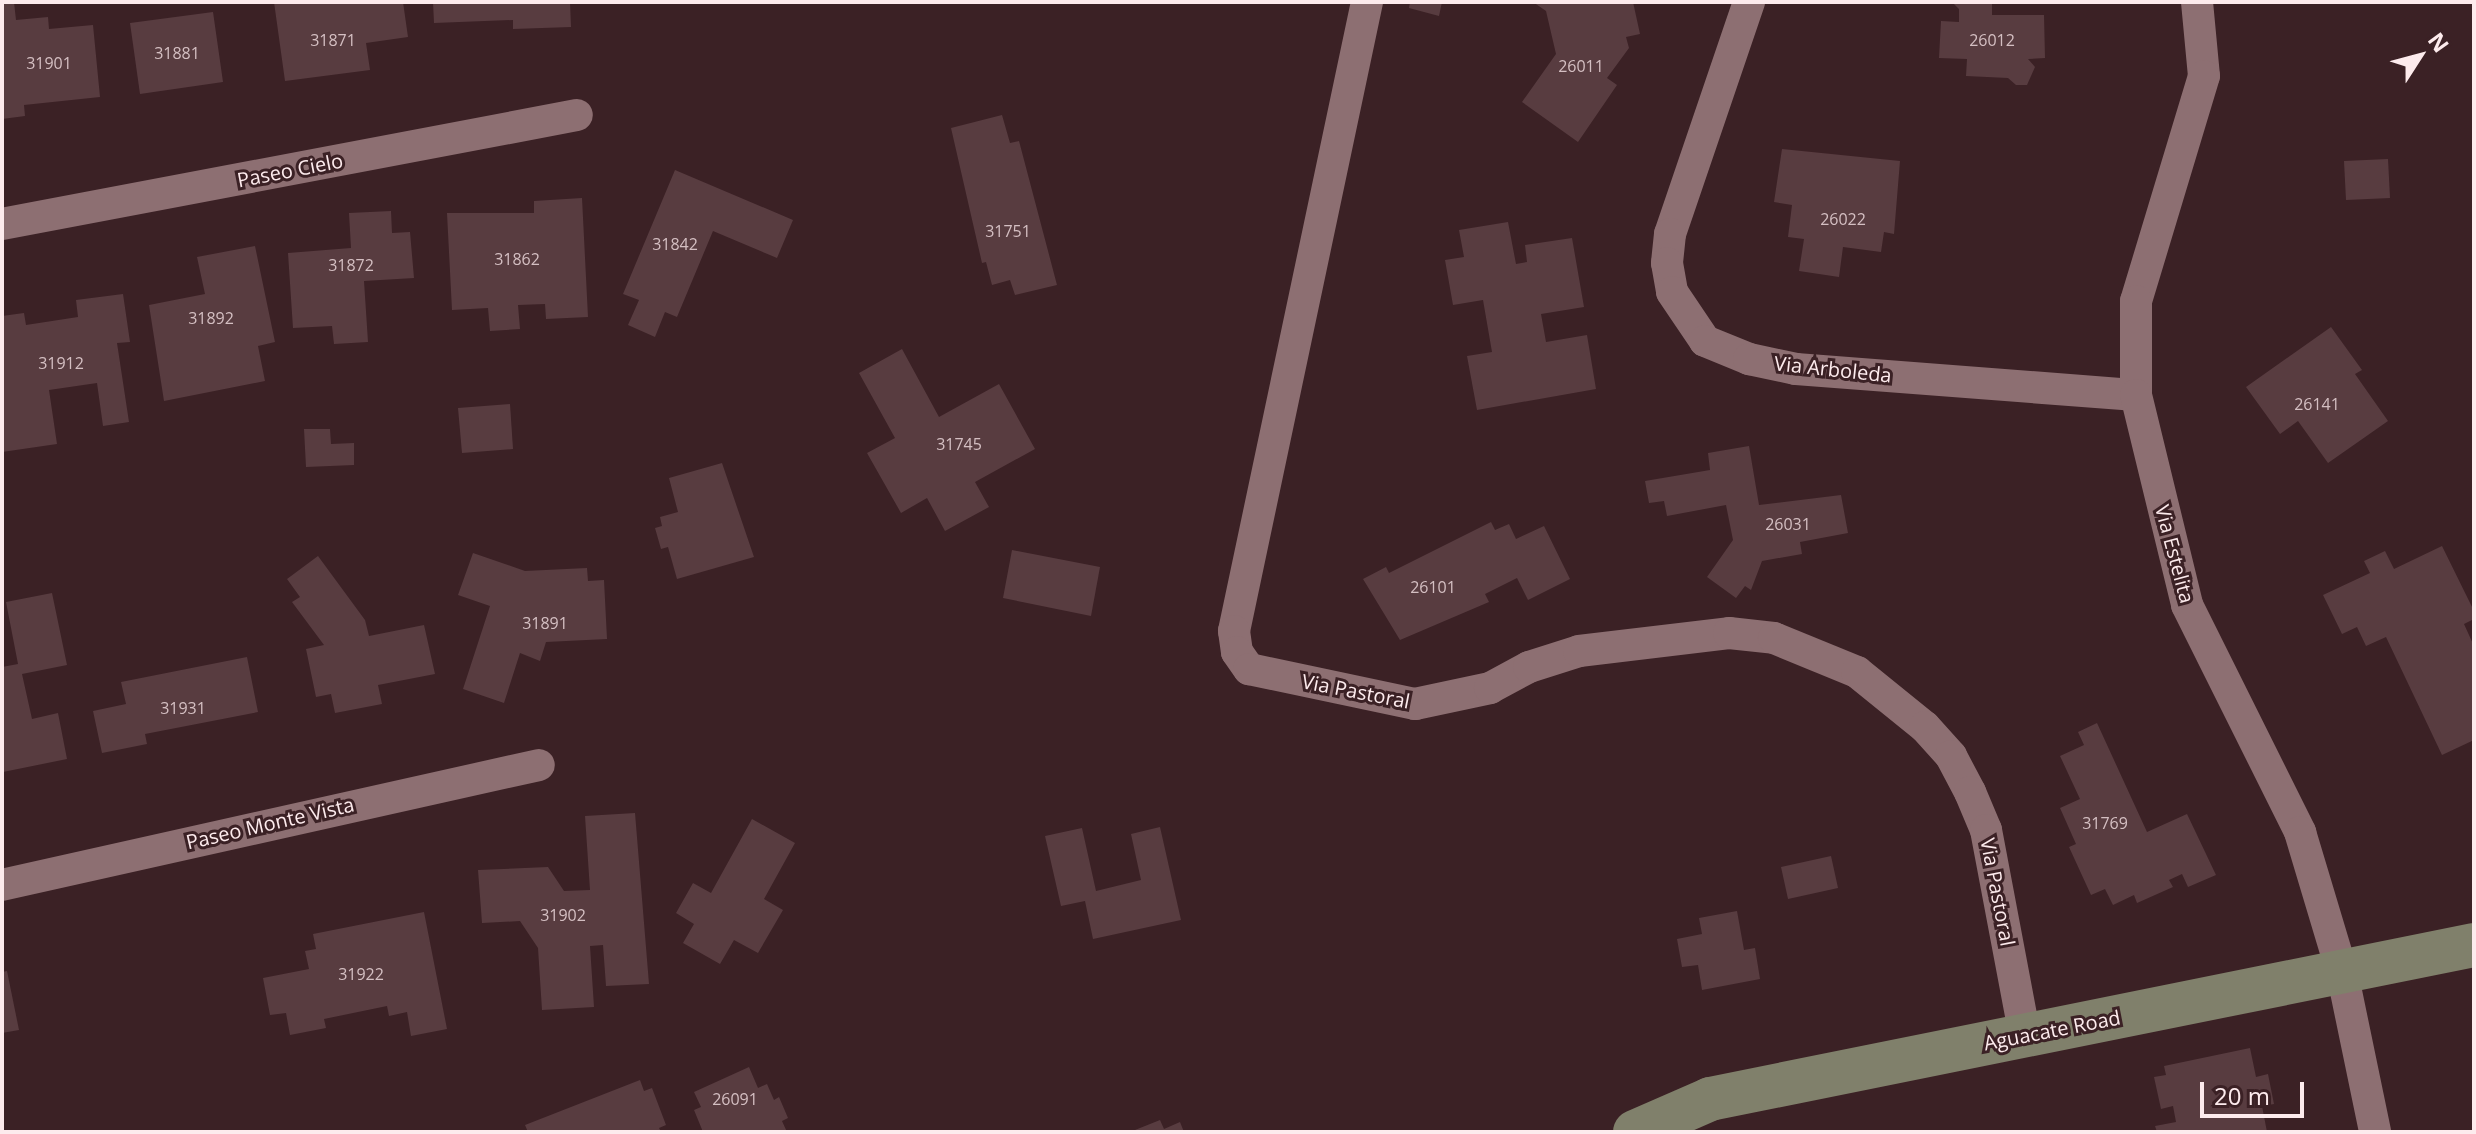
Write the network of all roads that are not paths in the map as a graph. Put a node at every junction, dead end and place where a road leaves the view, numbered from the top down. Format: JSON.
{"nodes":[{"id":1,"x":1367,"y":2,"type":"edge"},
{"id":2,"x":1749,"y":2,"type":"edge"},
{"id":3,"x":2197,"y":2,"type":"edge"},
{"id":4,"x":577,"y":115,"type":"dead end"},
{"id":5,"x":2,"y":224,"type":"edge"},
{"id":6,"x":2136,"y":395,"type":"junction"},
{"id":7,"x":539,"y":765,"type":"dead end"},
{"id":8,"x":2,"y":885,"type":"edge"},
{"id":9,"x":2474,"y":945,"type":"edge"},
{"id":10,"x":2342,"y":972,"type":"junction"},
{"id":11,"x":2025,"y":1036,"type":"junction"},
{"id":12,"x":1635,"y":1132,"type":"edge"},
{"id":13,"x":2375,"y":1132,"type":"edge"}],
"edges":[{"from":1,"to":11,"type":"street","name":"Via Pastoral"},
{"from":2,"to":6,"type":"street","name":"Via Arboleda"},
{"from":3,"to":6,"type":"street","name":"Via Estelita"},
{"from":4,"to":5,"type":"street","name":"Paseo Cielo"},
{"from":6,"to":10,"type":"street","name":"Via Estelita"},
{"from":7,"to":8,"type":"street","name":"Paseo Monte Vista"},
{"from":9,"to":10,"type":"street","name":"Aguacate Road"},
{"from":10,"to":11,"type":"street","name":"Aguacate Road"},
{"from":10,"to":13,"type":"street","name":"Via Estelita"},
{"from":11,"to":12,"type":"street","name":"Aguacate Road"}]}
